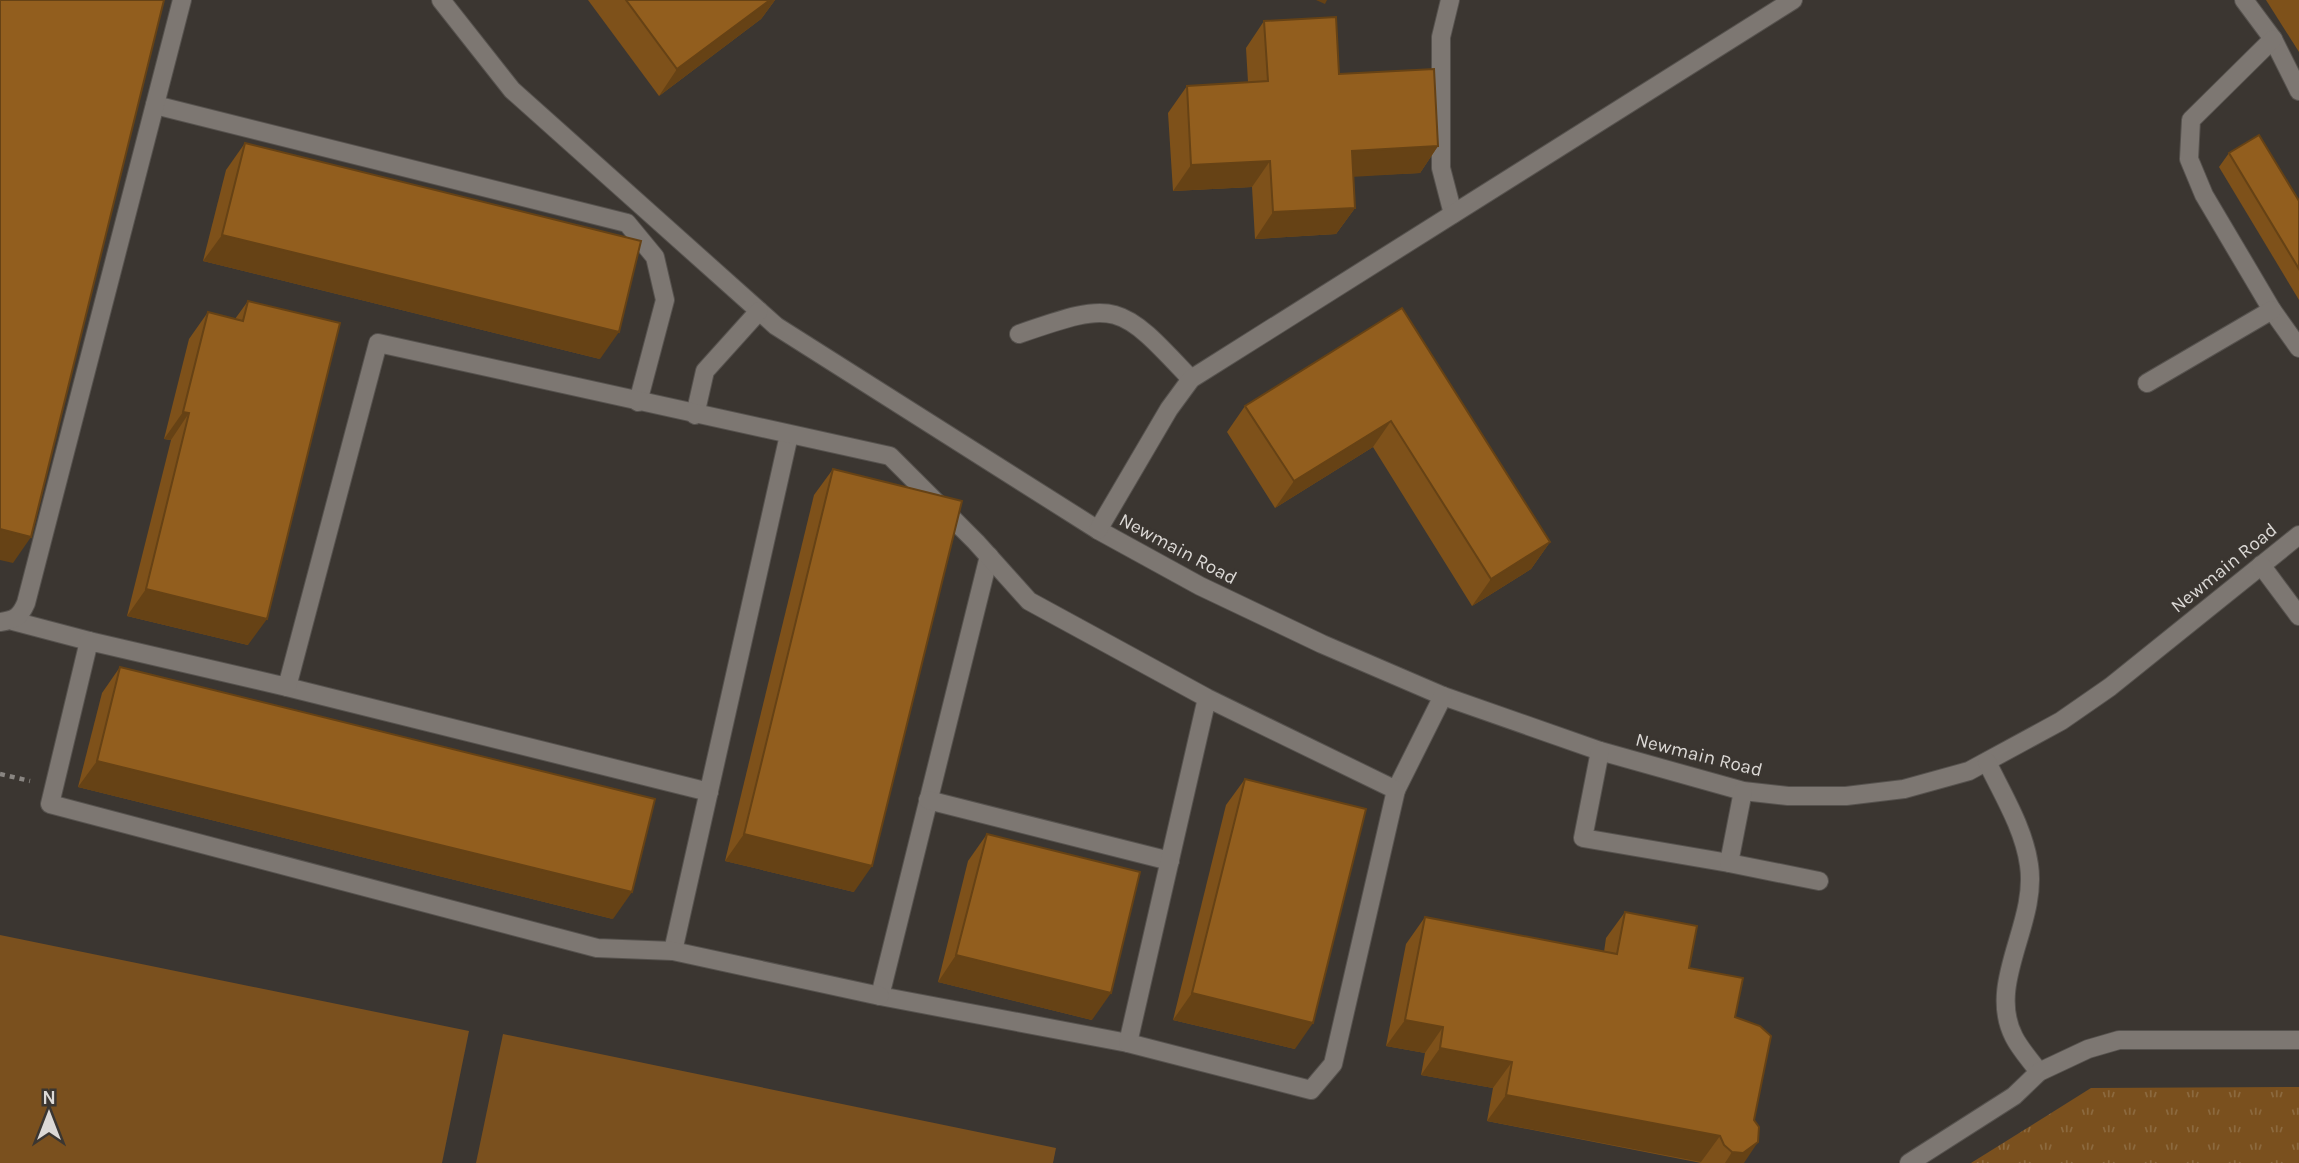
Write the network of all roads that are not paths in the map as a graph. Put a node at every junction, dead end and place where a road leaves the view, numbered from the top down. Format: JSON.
{"nodes":[{"id":1,"x":182,"y":0,"type":"edge"},
{"id":2,"x":441,"y":0,"type":"edge"},
{"id":3,"x":1450,"y":0,"type":"edge"},
{"id":4,"x":1793,"y":0,"type":"edge"},
{"id":5,"x":2244,"y":0,"type":"edge"},
{"id":6,"x":2273,"y":38,"type":"junction"},
{"id":7,"x":2299,"y":91,"type":"edge"},
{"id":8,"x":155,"y":105,"type":"junction"},
{"id":9,"x":1453,"y":214,"type":"junction"},
{"id":10,"x":2272,"y":310,"type":"junction"},
{"id":11,"x":758,"y":311,"type":"junction"},
{"id":12,"x":1019,"y":334,"type":"dead end"},
{"id":13,"x":2299,"y":348,"type":"edge"},
{"id":14,"x":1191,"y":379,"type":"junction"},
{"id":15,"x":2147,"y":383,"type":"dead end"},
{"id":16,"x":638,"y":402,"type":"junction"},
{"id":17,"x":695,"y":415,"type":"junction"},
{"id":18,"x":789,"y":435,"type":"junction"},
{"id":19,"x":1098,"y":530,"type":"junction"},
{"id":20,"x":2299,"y":534,"type":"edge"},
{"id":21,"x":989,"y":556,"type":"junction"},
{"id":22,"x":2261,"y":565,"type":"junction"},
{"id":23,"x":2299,"y":616,"type":"edge"},
{"id":24,"x":6,"y":621,"type":"edge"},
{"id":25,"x":89,"y":640,"type":"junction"},
{"id":26,"x":287,"y":687,"type":"junction"},
{"id":27,"x":1443,"y":696,"type":"junction"},
{"id":28,"x":1207,"y":698,"type":"junction"},
{"id":29,"x":1600,"y":751,"type":"junction"},
{"id":30,"x":1987,"y":762,"type":"junction"},
{"id":31,"x":1396,"y":790,"type":"junction"},
{"id":32,"x":1743,"y":791,"type":"junction"},
{"id":33,"x":709,"y":792,"type":"junction"},
{"id":34,"x":928,"y":800,"type":"junction"},
{"id":35,"x":1170,"y":861,"type":"junction"},
{"id":36,"x":1729,"y":863,"type":"junction"},
{"id":37,"x":1819,"y":881,"type":"dead end"},
{"id":38,"x":673,"y":951,"type":"junction"},
{"id":39,"x":880,"y":996,"type":"junction"},
{"id":40,"x":2299,"y":1040,"type":"edge"},
{"id":41,"x":1128,"y":1043,"type":"junction"},
{"id":42,"x":2039,"y":1072,"type":"junction"},
{"id":43,"x":1909,"y":1163,"type":"edge"}],
"edges":[{"from":1,"to":8,"type":"lane"},
{"from":2,"to":11,"type":"lane","name":"Newmain Road"},
{"from":3,"to":9,"type":"lane"},
{"from":4,"to":9,"type":"lane"},
{"from":5,"to":6,"type":"lane"},
{"from":6,"to":7,"type":"lane"},
{"from":6,"to":10,"type":"lane"},
{"from":8,"to":16,"type":"lane"},
{"from":8,"to":24,"type":"lane"},
{"from":9,"to":14,"type":"lane"},
{"from":10,"to":13,"type":"lane"},
{"from":10,"to":15,"type":"lane"},
{"from":11,"to":17,"type":"lane"},
{"from":11,"to":19,"type":"lane","name":"Newmain Road"},
{"from":12,"to":14,"type":"lane"},
{"from":14,"to":19,"type":"lane"},
{"from":16,"to":17,"type":"lane"},
{"from":16,"to":26,"type":"lane"},
{"from":17,"to":18,"type":"lane"},
{"from":18,"to":21,"type":"lane"},
{"from":18,"to":33,"type":"lane"},
{"from":19,"to":27,"type":"lane","name":"Newmain Road"},
{"from":20,"to":22,"type":"lane","name":"Newmain Road"},
{"from":21,"to":28,"type":"lane"},
{"from":21,"to":34,"type":"lane"},
{"from":22,"to":23,"type":"lane"},
{"from":22,"to":30,"type":"lane","name":"Newmain Road"},
{"from":24,"to":25,"type":"lane"},
{"from":25,"to":26,"type":"lane"},
{"from":25,"to":38,"type":"lane"},
{"from":26,"to":33,"type":"lane"},
{"from":27,"to":29,"type":"lane","name":"Newmain Road"},
{"from":27,"to":31,"type":"lane"},
{"from":28,"to":31,"type":"lane"},
{"from":28,"to":35,"type":"lane"},
{"from":29,"to":32,"type":"lane","name":"Newmain Road"},
{"from":29,"to":36,"type":"lane"},
{"from":30,"to":32,"type":"lane","name":"Newmain Road"},
{"from":30,"to":42,"type":"lane"},
{"from":31,"to":41,"type":"lane"},
{"from":32,"to":36,"type":"lane"},
{"from":33,"to":38,"type":"lane"},
{"from":34,"to":35,"type":"lane"},
{"from":34,"to":39,"type":"lane"},
{"from":35,"to":41,"type":"lane"},
{"from":36,"to":37,"type":"lane"},
{"from":38,"to":39,"type":"lane"},
{"from":39,"to":41,"type":"lane"},
{"from":40,"to":42,"type":"lane"},
{"from":42,"to":43,"type":"lane"}]}
